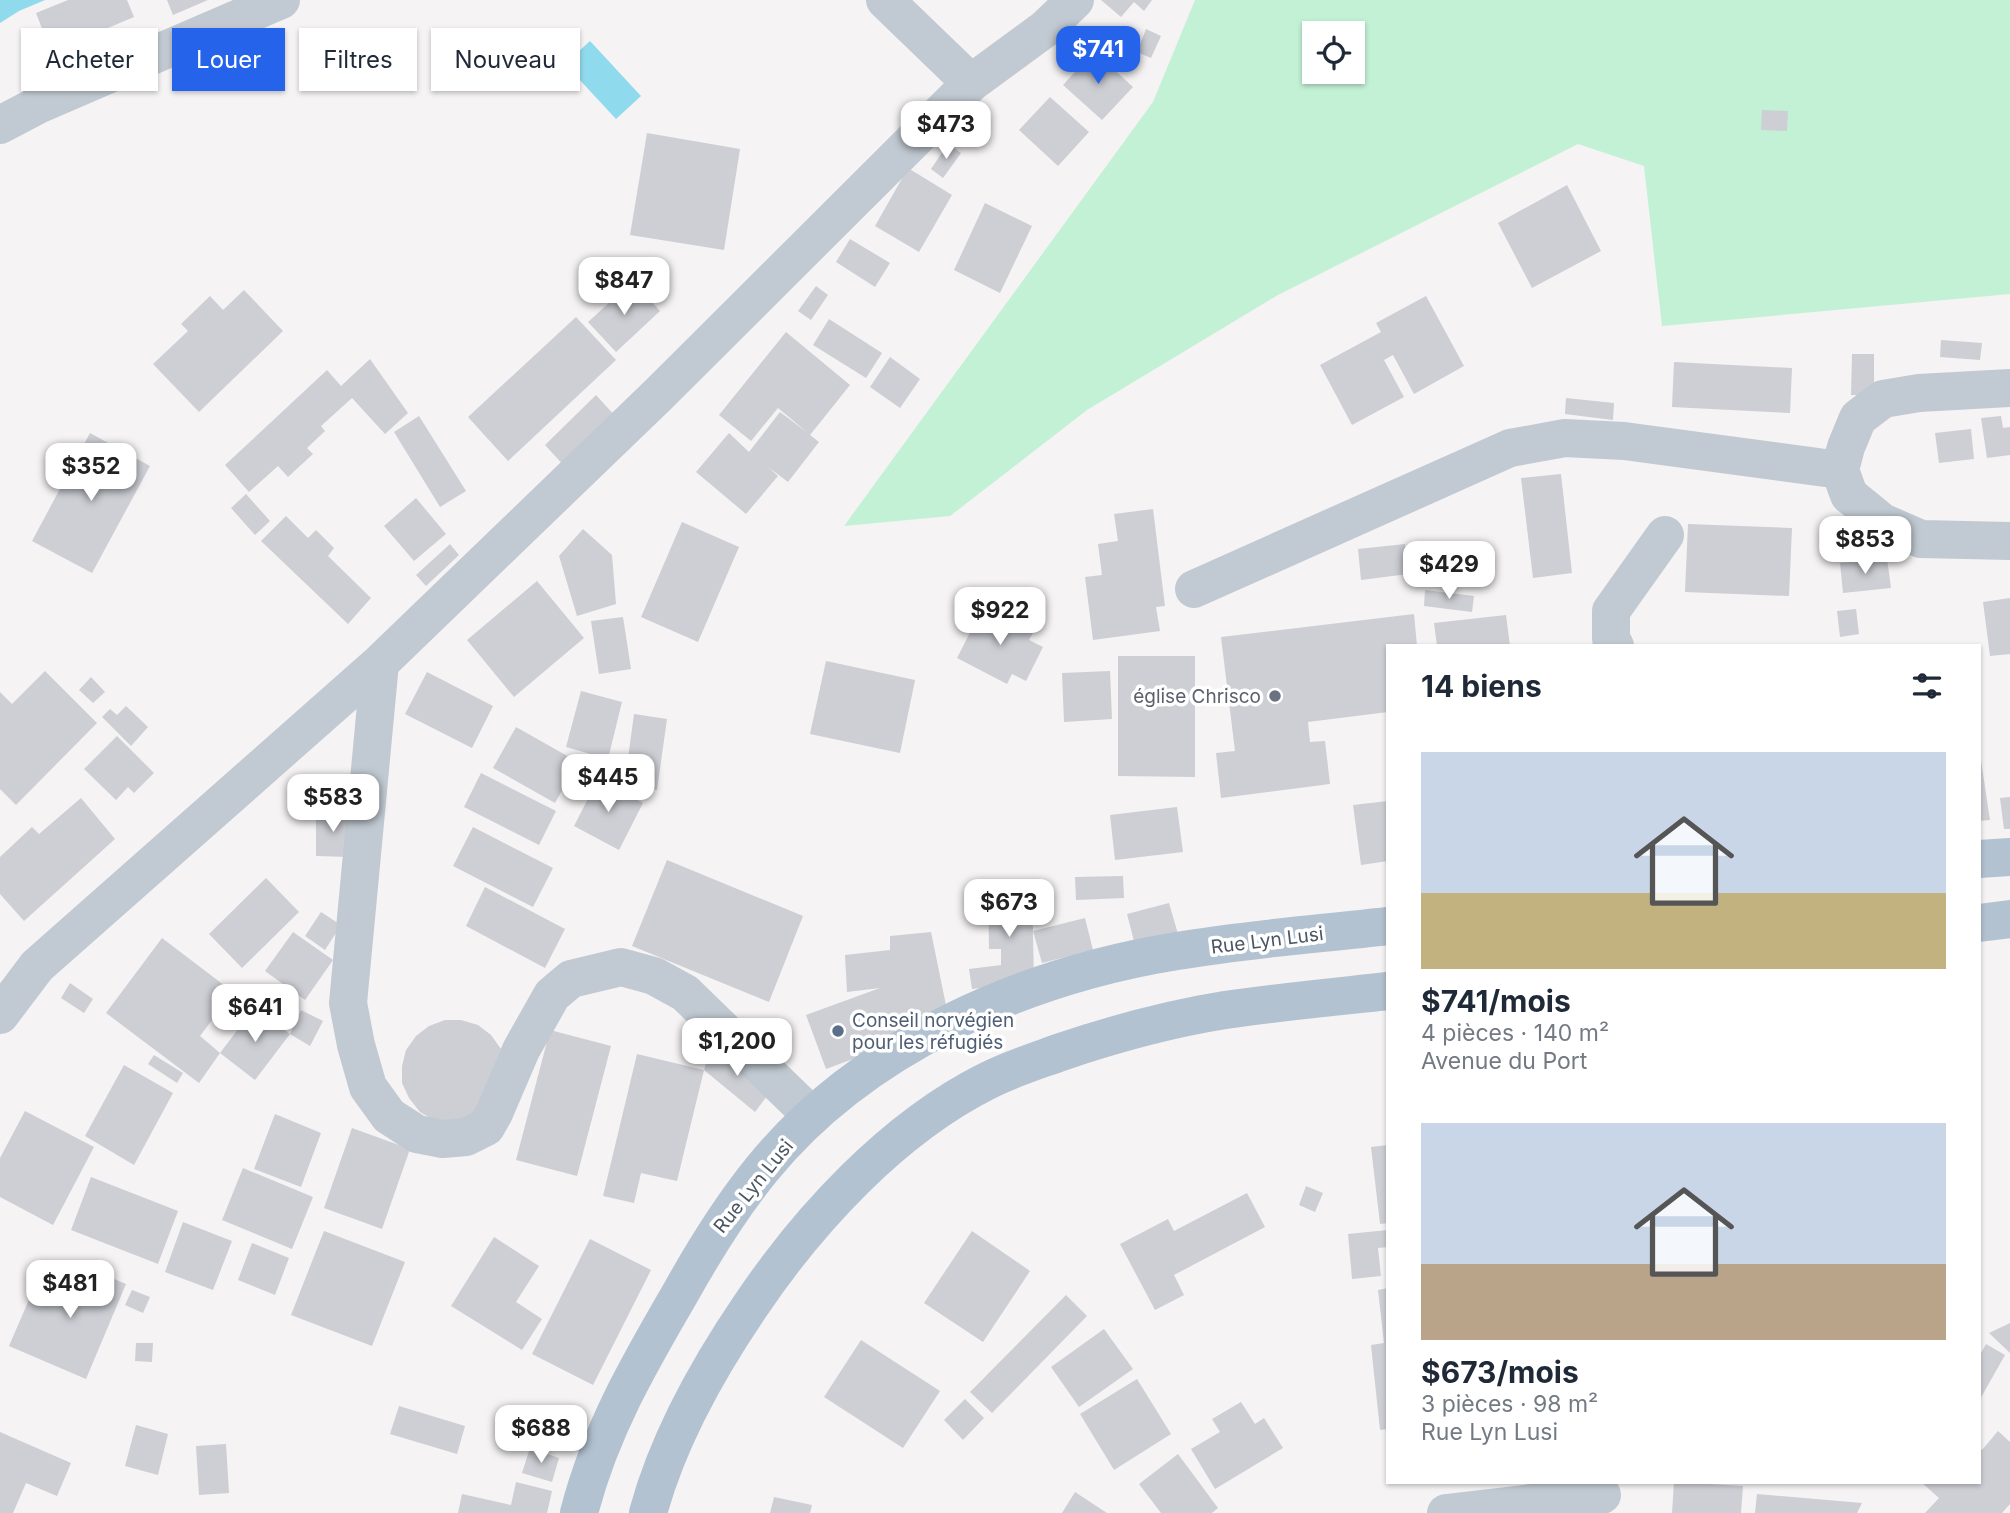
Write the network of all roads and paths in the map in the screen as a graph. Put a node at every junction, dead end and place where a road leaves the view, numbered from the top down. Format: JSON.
{"nodes":[{"id":1,"x":281,"y":0,"type":"edge"},
{"id":2,"x":885,"y":0,"type":"edge"},
{"id":3,"x":1075,"y":0,"type":"edge"},
{"id":4,"x":971,"y":83,"type":"junction"},
{"id":5,"x":0,"y":125,"type":"edge"},
{"id":6,"x":2010,"y":388,"type":"edge"},
{"id":7,"x":1840,"y":470,"type":"junction"},
{"id":8,"x":1665,"y":535,"type":"dead end"},
{"id":9,"x":2010,"y":541,"type":"edge"},
{"id":10,"x":1194,"y":589,"type":"dead end"},
{"id":11,"x":1614,"y":644,"type":"edge"},
{"id":12,"x":380,"y":663,"type":"junction"},
{"id":13,"x":2010,"y":856,"type":"edge"},
{"id":14,"x":1981,"y":859,"type":"edge"},
{"id":15,"x":2010,"y":919,"type":"edge"},
{"id":16,"x":1981,"y":923,"type":"edge"},
{"id":17,"x":1386,"y":926,"type":"edge"},
{"id":18,"x":1386,"y":991,"type":"edge"},
{"id":19,"x":0,"y":1015,"type":"edge"},
{"id":20,"x":812,"y":1116,"type":"junction"},
{"id":21,"x":1602,"y":1497,"type":"edge"},
{"id":22,"x":579,"y":1513,"type":"edge"},
{"id":23,"x":648,"y":1513,"type":"edge"},
{"id":24,"x":1446,"y":1513,"type":"edge"}],
"edges":[{"from":1,"to":5,"type":"street"},
{"from":2,"to":4,"type":"street"},
{"from":3,"to":4,"type":"street"},
{"from":4,"to":12,"type":"street"},
{"from":6,"to":7,"type":"street"},
{"from":7,"to":9,"type":"street"},
{"from":7,"to":10,"type":"street"},
{"from":8,"to":11,"type":"street"},
{"from":12,"to":19,"type":"street"},
{"from":12,"to":20,"type":"street"},
{"from":13,"to":14,"type":"main road"},
{"from":15,"to":16,"type":"main road"},
{"from":17,"to":20,"type":"main road","name":"Rue Lyn Lusi"},
{"from":18,"to":23,"type":"main road"},
{"from":20,"to":22,"type":"main road","name":"Rue Lyn Lusi"},
{"from":21,"to":24,"type":"street"}]}
